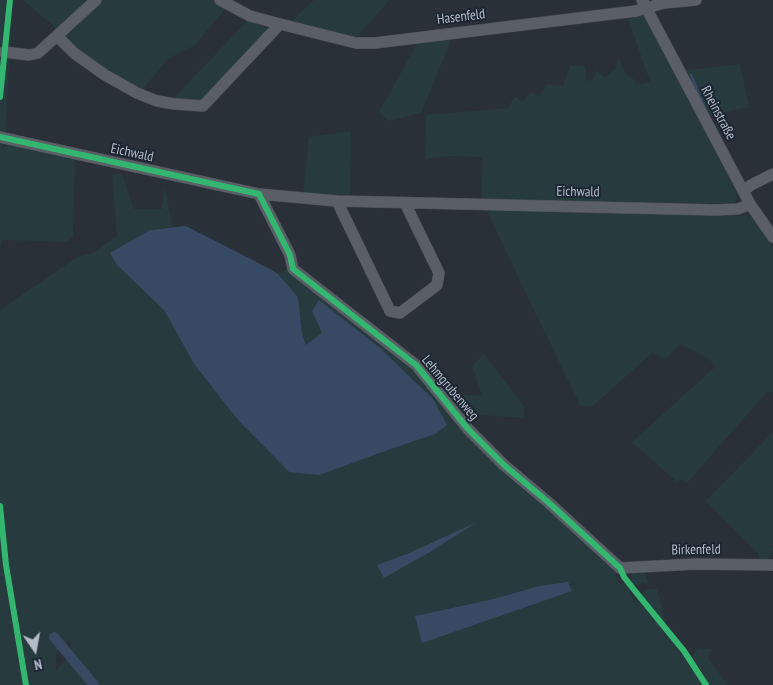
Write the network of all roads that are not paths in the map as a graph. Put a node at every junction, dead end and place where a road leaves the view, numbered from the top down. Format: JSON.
{"nodes":[{"id":1,"x":96,"y":0,"type":"edge"},
{"id":2,"x":220,"y":0,"type":"edge"},
{"id":3,"x":696,"y":0,"type":"edge"},
{"id":4,"x":644,"y":4,"type":"edge"},
{"id":5,"x":280,"y":24,"type":"junction"},
{"id":6,"x":57,"y":36,"type":"junction"},
{"id":7,"x":4,"y":52,"type":"dead end"},
{"id":8,"x":0,"y":137,"type":"edge"},
{"id":9,"x":773,"y":174,"type":"edge"},
{"id":10,"x":743,"y":191,"type":"junction"},
{"id":11,"x":259,"y":194,"type":"junction"},
{"id":12,"x":337,"y":201,"type":"junction"},
{"id":13,"x":405,"y":203,"type":"junction"},
{"id":14,"x":750,"y":204,"type":"junction"},
{"id":15,"x":773,"y":237,"type":"edge"},
{"id":16,"x":773,"y":565,"type":"edge"},
{"id":17,"x":620,"y":568,"type":"joint"}],
"edges":[{"from":1,"to":6,"type":"street"},
{"from":2,"to":5,"type":"street","name":"Hasenfeld"},
{"from":3,"to":4,"type":"street","name":"Hasenfeld"},
{"from":4,"to":5,"type":"street","name":"Hasenfeld"},
{"from":4,"to":10,"type":"street","name":"Rheinstraße"},
{"from":5,"to":6,"type":"street"},
{"from":6,"to":7,"type":"street"},
{"from":8,"to":11,"type":"street","name":"Eichwald"},
{"from":9,"to":10,"type":"street"},
{"from":10,"to":14,"type":"street","name":"Rheinstraße"},
{"from":11,"to":12,"type":"street","name":"Eichwald"},
{"from":11,"to":17,"type":"street","name":"Lehmgrubenweg"},
{"from":12,"to":13,"type":"street","name":"Eichwald"},
{"from":12,"to":13,"type":"street"},
{"from":13,"to":14,"type":"street","name":"Eichwald"},
{"from":14,"to":15,"type":"street","name":"Rheinstraße"},
{"from":16,"to":17,"type":"street","name":"Birkenfeld"}]}
